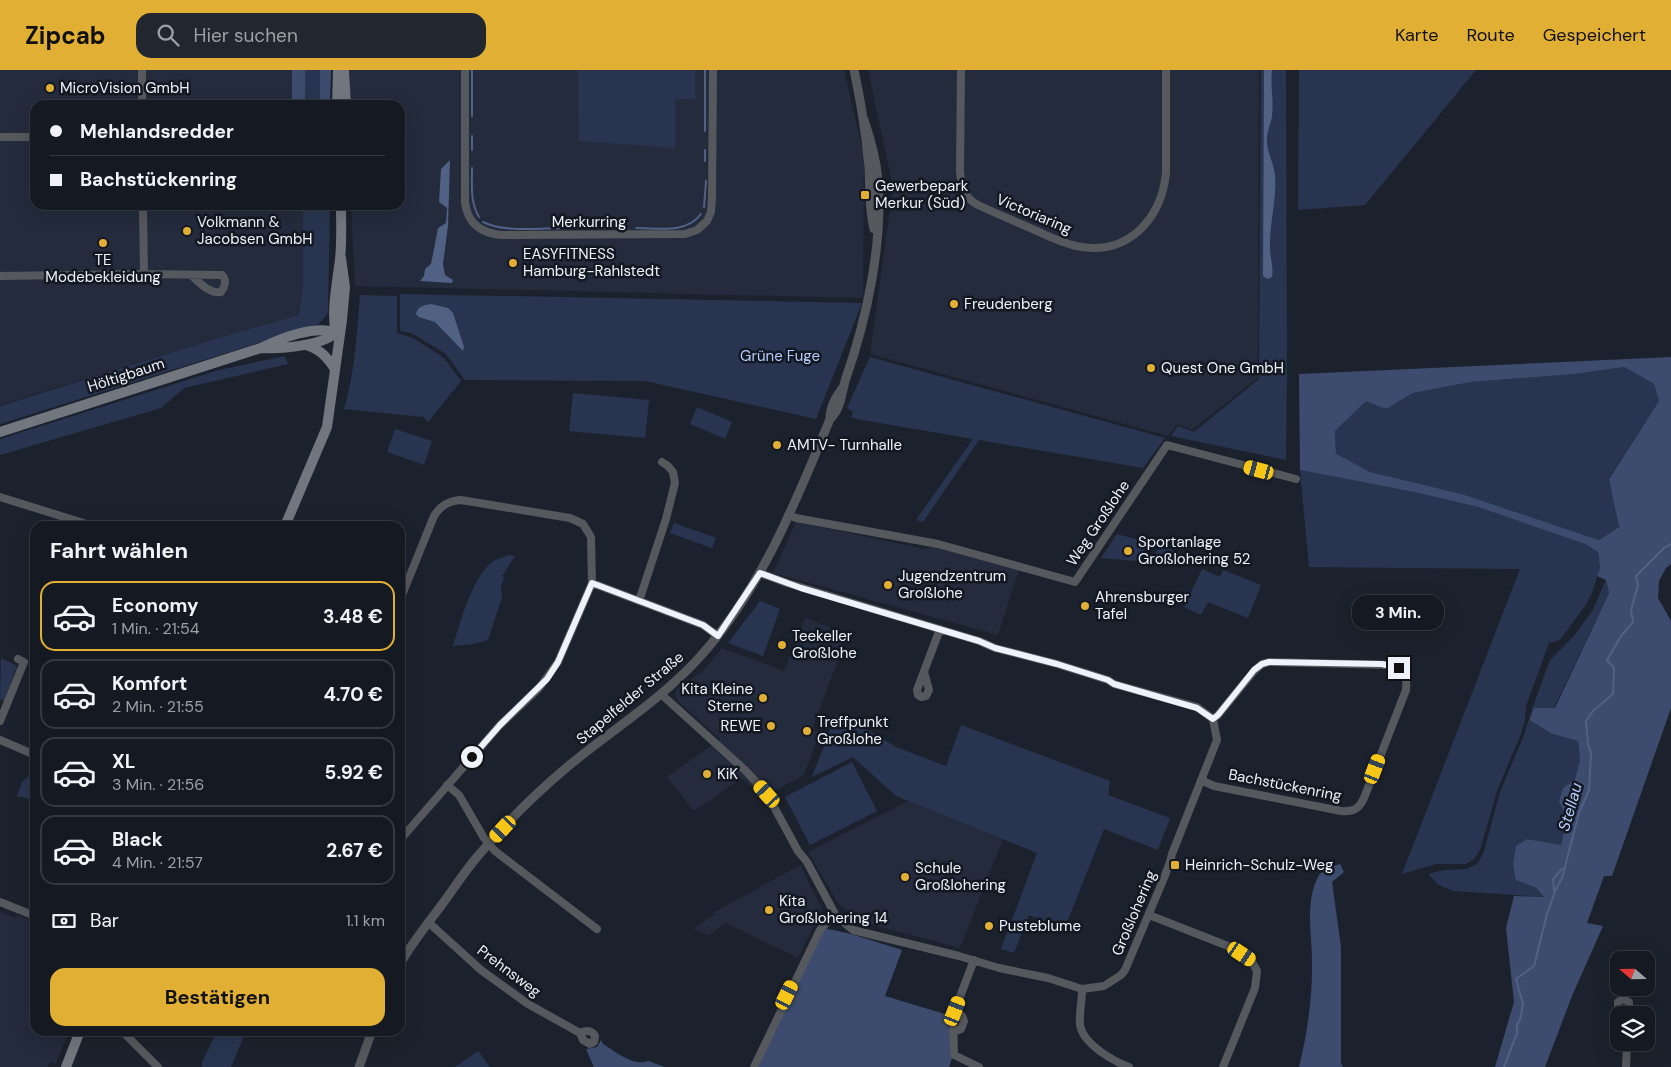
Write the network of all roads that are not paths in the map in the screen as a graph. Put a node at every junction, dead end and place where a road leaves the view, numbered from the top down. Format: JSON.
{"nodes":[{"id":1,"x":142,"y":70,"type":"edge"},
{"id":2,"x":338,"y":70,"type":"edge"},
{"id":3,"x":344,"y":70,"type":"edge"},
{"id":4,"x":465,"y":70,"type":"edge"},
{"id":5,"x":713,"y":70,"type":"edge"},
{"id":6,"x":854,"y":70,"type":"edge"},
{"id":7,"x":961,"y":70,"type":"edge"},
{"id":8,"x":1166,"y":70,"type":"edge"},
{"id":9,"x":142,"y":100,"type":"edge"},
{"id":10,"x":337,"y":100,"type":"edge"},
{"id":11,"x":346,"y":100,"type":"edge"},
{"id":12,"x":864,"y":120,"type":"junction"},
{"id":13,"x":0,"y":137,"type":"edge"},
{"id":14,"x":30,"y":137,"type":"edge"},
{"id":15,"x":143,"y":210,"type":"edge"},
{"id":16,"x":341,"y":210,"type":"edge"},
{"id":17,"x":876,"y":242,"type":"junction"},
{"id":18,"x":340,"y":258,"type":"junction"},
{"id":19,"x":144,"y":274,"type":"junction"},
{"id":20,"x":191,"y":275,"type":"dead end"},
{"id":21,"x":0,"y":276,"type":"edge"},
{"id":22,"x":334,"y":312,"type":"junction"},
{"id":23,"x":342,"y":320,"type":"junction"},
{"id":24,"x":319,"y":331,"type":"junction"},
{"id":25,"x":336,"y":333,"type":"junction"},
{"id":26,"x":302,"y":344,"type":"junction"},
{"id":27,"x":261,"y":348,"type":"junction"},
{"id":28,"x":337,"y":352,"type":"junction"},
{"id":29,"x":335,"y":369,"type":"junction"},
{"id":30,"x":0,"y":432,"type":"edge"},
{"id":31,"x":662,"y":462,"type":"dead end"},
{"id":32,"x":1296,"y":480,"type":"dead end"},
{"id":33,"x":0,"y":497,"type":"edge"},
{"id":34,"x":788,"y":515,"type":"junction"},
{"id":35,"x":76,"y":521,"type":"edge"},
{"id":36,"x":287,"y":521,"type":"edge"},
{"id":37,"x":760,"y":573,"type":"junction"},
{"id":38,"x":592,"y":583,"type":"junction"},
{"id":39,"x":405,"y":588,"type":"edge"},
{"id":40,"x":639,"y":601,"type":"junction"},
{"id":41,"x":940,"y":628,"type":"junction"},
{"id":42,"x":718,"y":636,"type":"junction"},
{"id":43,"x":18,"y":659,"type":"dead end"},
{"id":44,"x":924,"y":672,"type":"dead end"},
{"id":45,"x":661,"y":694,"type":"junction"},
{"id":46,"x":1213,"y":719,"type":"junction"},
{"id":47,"x":0,"y":721,"type":"edge"},
{"id":48,"x":0,"y":740,"type":"edge"},
{"id":49,"x":30,"y":753,"type":"edge"},
{"id":50,"x":1201,"y":780,"type":"junction"},
{"id":51,"x":447,"y":785,"type":"junction"},
{"id":52,"x":405,"y":834,"type":"edge"},
{"id":53,"x":489,"y":844,"type":"junction"},
{"id":54,"x":0,"y":902,"type":"edge"},
{"id":55,"x":30,"y":914,"type":"edge"},
{"id":56,"x":1150,"y":915,"type":"junction"},
{"id":57,"x":836,"y":916,"type":"junction"},
{"id":58,"x":428,"y":922,"type":"junction"},
{"id":59,"x":597,"y":929,"type":"dead end"},
{"id":60,"x":405,"y":956,"type":"edge"},
{"id":61,"x":974,"y":960,"type":"junction"},
{"id":62,"x":1082,"y":990,"type":"junction"},
{"id":63,"x":1618,"y":1006,"type":"edge"},
{"id":64,"x":1629,"y":1006,"type":"edge"},
{"id":65,"x":580,"y":1034,"type":"dead end"},
{"id":66,"x":78,"y":1036,"type":"edge"},
{"id":67,"x":127,"y":1036,"type":"edge"},
{"id":68,"x":370,"y":1036,"type":"edge"},
{"id":69,"x":1627,"y":1051,"type":"edge"},
{"id":70,"x":66,"y":1067,"type":"edge"},
{"id":71,"x":158,"y":1067,"type":"edge"},
{"id":72,"x":358,"y":1067,"type":"edge"},
{"id":73,"x":754,"y":1067,"type":"edge"},
{"id":74,"x":979,"y":1067,"type":"edge"},
{"id":75,"x":1129,"y":1067,"type":"edge"},
{"id":76,"x":1223,"y":1067,"type":"edge"},
{"id":77,"x":1626,"y":1067,"type":"edge"}],
"edges":[{"from":1,"to":9,"type":"street"},
{"from":2,"to":10,"type":"main road"},
{"from":3,"to":11,"type":"main road"},
{"from":4,"to":5,"type":"street","name":"Merkurring"},
{"from":6,"to":12,"type":"street","name":"Stapelfelder Straße"},
{"from":7,"to":8,"type":"street","name":"Victoriaring"},
{"from":12,"to":17,"type":"street","name":"Stapelfelder Straße"},
{"from":12,"to":17,"type":"street","name":"Stapelfelder Straße"},
{"from":13,"to":14,"type":"street"},
{"from":15,"to":19,"type":"street"},
{"from":16,"to":18,"type":"main road"},
{"from":17,"to":34,"type":"street","name":"Stapelfelder Straße"},
{"from":18,"to":22,"type":"main road"},
{"from":18,"to":23,"type":"main road"},
{"from":19,"to":20,"type":"street"},
{"from":19,"to":21,"type":"street"},
{"from":22,"to":24,"type":"main road"},
{"from":22,"to":25,"type":"main road"},
{"from":23,"to":25,"type":"main road"},
{"from":23,"to":28,"type":"main road"},
{"from":24,"to":25,"type":"main road","name":"Höltigbaum"},
{"from":24,"to":27,"type":"main road","name":"Höltigbaum"},
{"from":25,"to":26,"type":"main road","name":"Höltigbaum"},
{"from":25,"to":28,"type":"main road"},
{"from":26,"to":27,"type":"main road","name":"Höltigbaum"},
{"from":26,"to":29,"type":"main road"},
{"from":27,"to":30,"type":"main road","name":"Höltigbaum"},
{"from":28,"to":29,"type":"main road"},
{"from":29,"to":36,"type":"main road"},
{"from":31,"to":40,"type":"street"},
{"from":32,"to":34,"type":"street","name":"Weg Großlohe"},
{"from":33,"to":35,"type":"street"},
{"from":34,"to":37,"type":"street","name":"Stapelfelder Straße"},
{"from":37,"to":41,"type":"street"},
{"from":37,"to":42,"type":"street","name":"Stapelfelder Straße"},
{"from":38,"to":39,"type":"street"},
{"from":38,"to":40,"type":"street"},
{"from":38,"to":51,"type":"street"},
{"from":40,"to":42,"type":"street"},
{"from":41,"to":44,"type":"street"},
{"from":41,"to":46,"type":"street"},
{"from":42,"to":45,"type":"street","name":"Stapelfelder Straße"},
{"from":43,"to":47,"type":"street"},
{"from":45,"to":53,"type":"street","name":"Stapelfelder Straße"},
{"from":45,"to":57,"type":"street"},
{"from":46,"to":50,"type":"street","name":"Großlohering"},
{"from":46,"to":50,"type":"street","name":"Bachstückenring"},
{"from":48,"to":49,"type":"street"},
{"from":50,"to":56,"type":"street","name":"Großlohering"},
{"from":51,"to":52,"type":"street"},
{"from":51,"to":53,"type":"street"},
{"from":53,"to":58,"type":"street","name":"Stapelfelder Straße"},
{"from":53,"to":59,"type":"street"},
{"from":54,"to":55,"type":"street"},
{"from":56,"to":62,"type":"street","name":"Großlohering"},
{"from":56,"to":76,"type":"street"},
{"from":57,"to":61,"type":"street"},
{"from":57,"to":73,"type":"street"},
{"from":58,"to":60,"type":"street","name":"Stapelfelder Straße"},
{"from":58,"to":65,"type":"street","name":"Prehnsweg"},
{"from":61,"to":62,"type":"street"},
{"from":61,"to":74,"type":"street"},
{"from":62,"to":75,"type":"street"},
{"from":63,"to":64,"type":"street"},
{"from":66,"to":70,"type":"main road"},
{"from":67,"to":71,"type":"street"},
{"from":68,"to":72,"type":"street"},
{"from":69,"to":77,"type":"street"}]}
